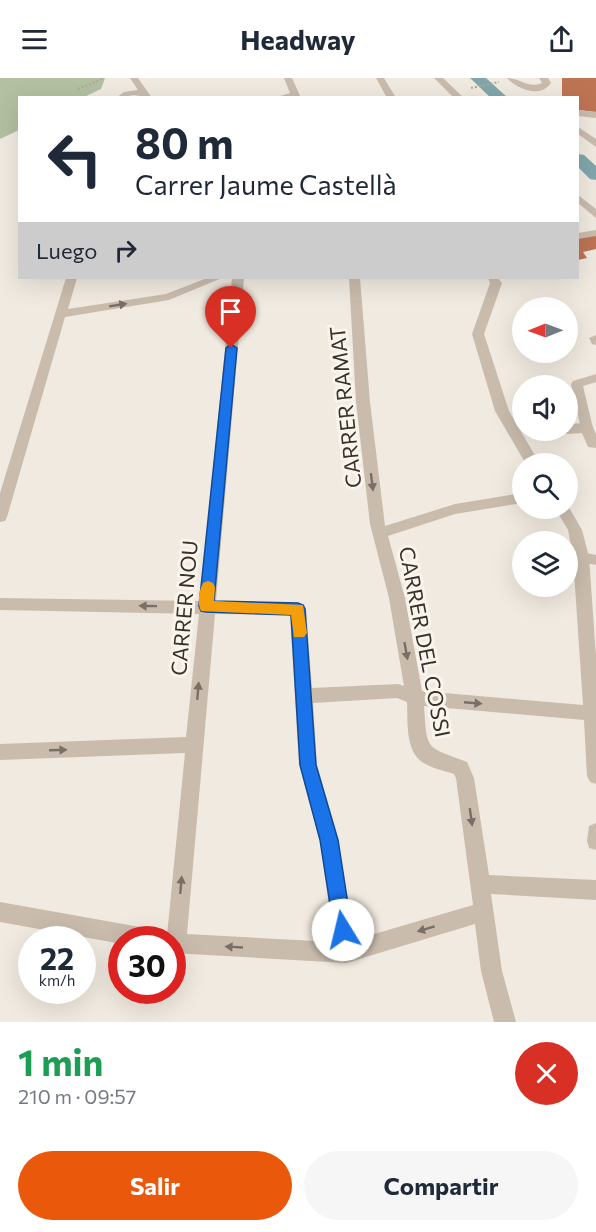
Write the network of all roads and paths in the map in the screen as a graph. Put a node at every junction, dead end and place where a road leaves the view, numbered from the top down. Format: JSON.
{"nodes":[{"id":1,"x":104,"y":78,"type":"edge"},
{"id":2,"x":134,"y":78,"type":"edge"},
{"id":3,"x":288,"y":78,"type":"edge"},
{"id":4,"x":380,"y":78,"type":"edge"},
{"id":5,"x":438,"y":78,"type":"edge"},
{"id":6,"x":543,"y":78,"type":"edge"},
{"id":7,"x":514,"y":80,"type":"edge"},
{"id":8,"x":499,"y":82,"type":"dead end"},
{"id":9,"x":470,"y":88,"type":"dead end"},
{"id":10,"x":78,"y":89,"type":"dead end"},
{"id":11,"x":528,"y":89,"type":"junction"},
{"id":12,"x":120,"y":94,"type":"edge"},
{"id":13,"x":147,"y":96,"type":"edge"},
{"id":14,"x":148,"y":96,"type":"edge"},
{"id":15,"x":297,"y":96,"type":"edge"},
{"id":16,"x":391,"y":96,"type":"edge"},
{"id":17,"x":458,"y":96,"type":"edge"},
{"id":18,"x":533,"y":96,"type":"edge"},
{"id":19,"x":579,"y":113,"type":"edge"},
{"id":20,"x":596,"y":115,"type":"edge"},
{"id":21,"x":579,"y":131,"type":"edge"},
{"id":22,"x":596,"y":144,"type":"edge"},
{"id":23,"x":579,"y":199,"type":"edge"},
{"id":24,"x":596,"y":215,"type":"edge"},
{"id":25,"x":596,"y":233,"type":"edge"},
{"id":26,"x":579,"y":236,"type":"edge"},
{"id":27,"x":70,"y":279,"type":"edge"},
{"id":28,"x":214,"y":279,"type":"edge"},
{"id":29,"x":238,"y":279,"type":"edge"},
{"id":30,"x":354,"y":279,"type":"edge"},
{"id":31,"x":494,"y":279,"type":"edge"},
{"id":32,"x":60,"y":314,"type":"junction"},
{"id":33,"x":596,"y":378,"type":"edge"},
{"id":34,"x":512,"y":424,"type":"edge"},
{"id":35,"x":578,"y":428,"type":"edge"},
{"id":36,"x":587,"y":428,"type":"junction"},
{"id":37,"x":594,"y":444,"type":"edge"},
{"id":38,"x":512,"y":500,"type":"edge"},
{"id":39,"x":0,"y":517,"type":"edge"},
{"id":40,"x":568,"y":519,"type":"edge"},
{"id":41,"x":380,"y":533,"type":"junction"},
{"id":42,"x":589,"y":559,"type":"edge"},
{"id":43,"x":0,"y":604,"type":"edge"},
{"id":44,"x":206,"y":606,"type":"junction"},
{"id":45,"x":590,"y":612,"type":"edge"},
{"id":46,"x":303,"y":696,"type":"junction"},
{"id":47,"x":414,"y":698,"type":"junction"},
{"id":48,"x":591,"y":713,"type":"junction"},
{"id":49,"x":194,"y":745,"type":"junction"},
{"id":50,"x":0,"y":752,"type":"edge"},
{"id":51,"x":596,"y":776,"type":"edge"},
{"id":52,"x":596,"y":832,"type":"edge"},
{"id":53,"x":596,"y":841,"type":"edge"},
{"id":54,"x":480,"y":884,"type":"junction"},
{"id":55,"x":596,"y":890,"type":"edge"},
{"id":56,"x":0,"y":912,"type":"edge"},
{"id":57,"x":482,"y":912,"type":"junction"},
{"id":58,"x":176,"y":926,"type":"edge"},
{"id":59,"x":108,"y":931,"type":"edge"},
{"id":60,"x":186,"y":944,"type":"edge"},
{"id":61,"x":346,"y":953,"type":"junction"},
{"id":62,"x":506,"y":1022,"type":"edge"}],
"edges":[{"from":1,"to":10,"type":"path"},
{"from":2,"to":14,"type":"street"},
{"from":3,"to":15,"type":"street"},
{"from":4,"to":16,"type":"street"},
{"from":5,"to":17,"type":"street"},
{"from":6,"to":11,"type":"street"},
{"from":7,"to":11,"type":"street"},
{"from":8,"to":9,"type":"path"},
{"from":11,"to":18,"type":"street"},
{"from":12,"to":13,"type":"street"},
{"from":19,"to":20,"type":"street"},
{"from":21,"to":22,"type":"street"},
{"from":23,"to":24,"type":"street"},
{"from":25,"to":26,"type":"street"},
{"from":27,"to":32,"type":"street"},
{"from":32,"to":28,"type":"street","one_way":true},
{"from":29,"to":44,"type":"street","name":"CARRER NOU"},
{"from":30,"to":41,"type":"street","name":"CARRER RAMAT","one_way":true},
{"from":31,"to":34,"type":"street"},
{"from":32,"to":39,"type":"street"},
{"from":33,"to":36,"type":"lane"},
{"from":35,"to":36,"type":"street"},
{"from":36,"to":37,"type":"street"},
{"from":38,"to":41,"type":"street"},
{"from":40,"to":42,"type":"street"},
{"from":41,"to":47,"type":"street","name":"CARRER DEL COSSI","one_way":true},
{"from":42,"to":45,"type":"street"},
{"from":44,"to":43,"type":"street","one_way":true},
{"from":44,"to":46,"type":"street"},
{"from":49,"to":44,"type":"street","name":"CARRER NOU","one_way":true},
{"from":45,"to":48,"type":"street"},
{"from":46,"to":47,"type":"street"},
{"from":46,"to":61,"type":"street"},
{"from":47,"to":48,"type":"street","one_way":true},
{"from":47,"to":54,"type":"street","name":"CARRER DEL COSSI","one_way":true},
{"from":48,"to":51,"type":"street"},
{"from":50,"to":49,"type":"street","one_way":true},
{"from":58,"to":49,"type":"street","name":"CARRER NOU","one_way":true},
{"from":52,"to":53,"type":"street"},
{"from":54,"to":55,"type":"street"},
{"from":54,"to":57,"type":"street","name":"CARRER DEL COSSI"},
{"from":56,"to":59,"type":"street"},
{"from":57,"to":61,"type":"street","one_way":true},
{"from":57,"to":62,"type":"street","name":"CARRER DEL COSSI"},
{"from":61,"to":60,"type":"street","one_way":true}]}
